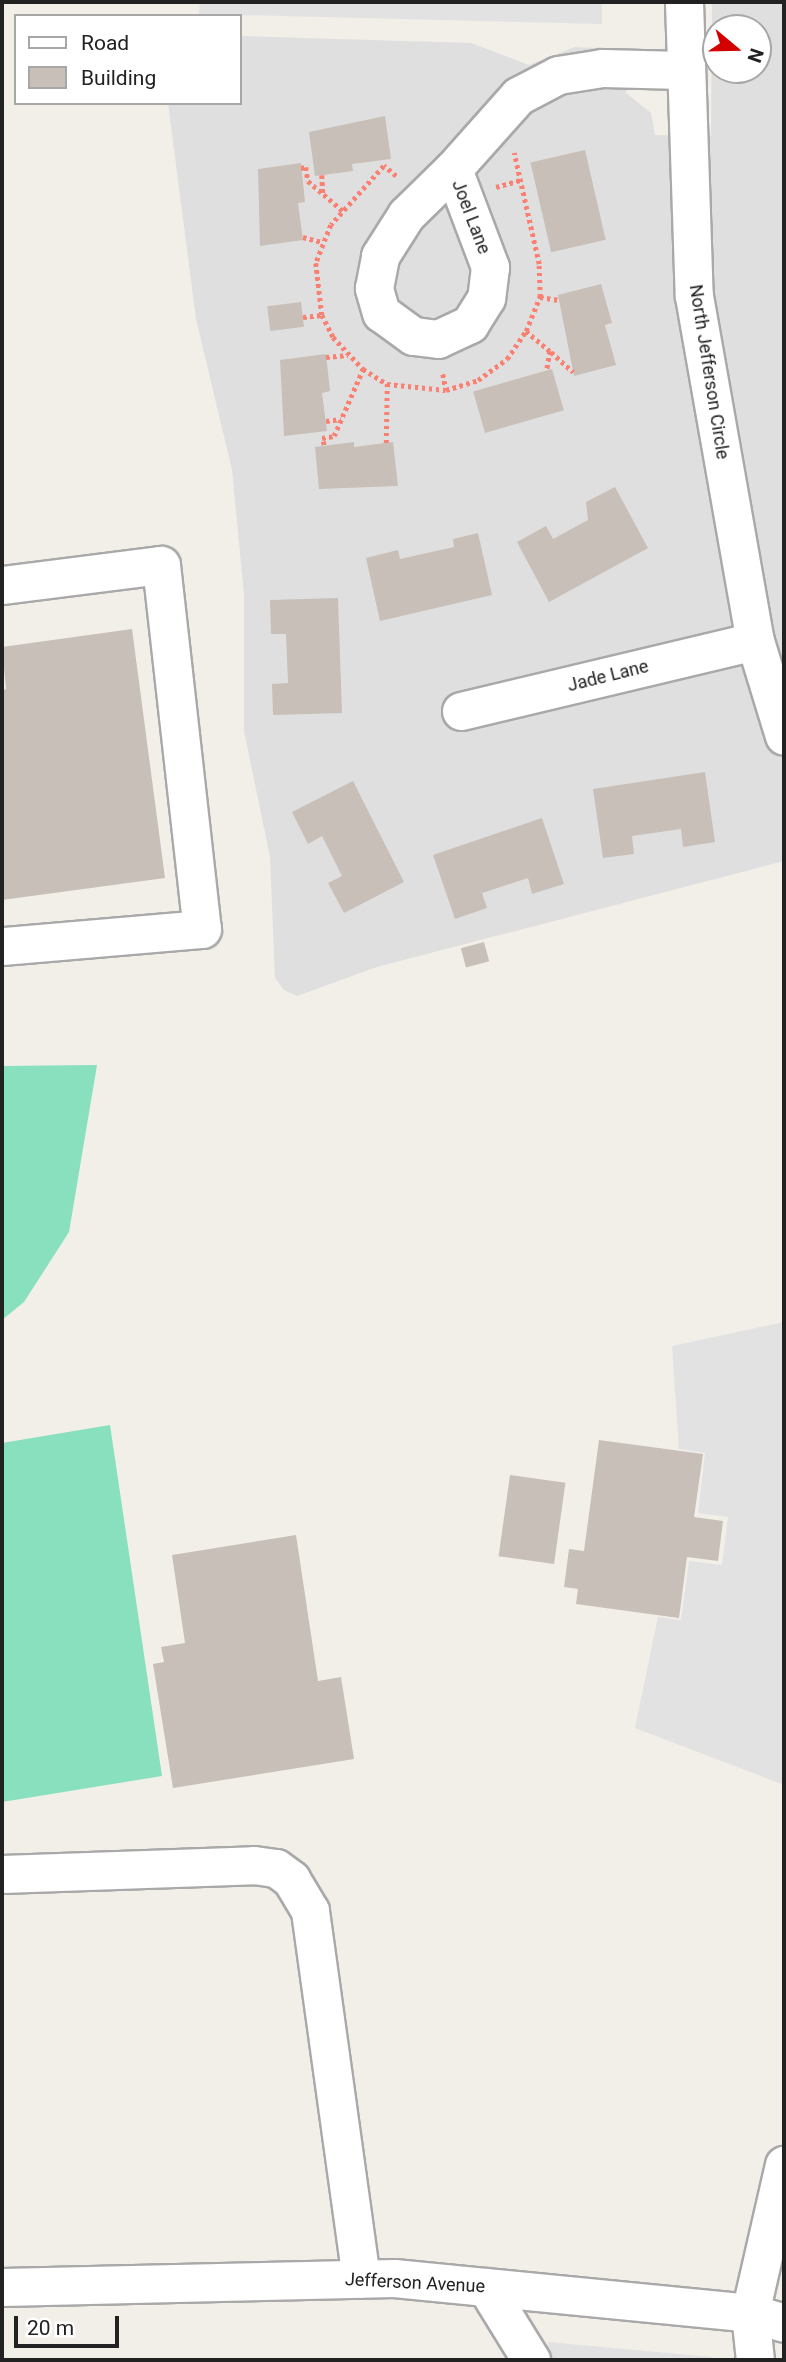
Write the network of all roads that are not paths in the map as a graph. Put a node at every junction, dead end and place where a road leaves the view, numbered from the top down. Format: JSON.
{"nodes":[{"id":1,"x":684,"y":2,"type":"edge"},
{"id":2,"x":683,"y":70,"type":"junction"},
{"id":3,"x":453,"y":169,"type":"junction"},
{"id":4,"x":2,"y":585,"type":"edge"},
{"id":5,"x":755,"y":641,"type":"junction"},
{"id":6,"x":461,"y":711,"type":"dead end"},
{"id":7,"x":784,"y":736,"type":"edge"},
{"id":8,"x":2,"y":946,"type":"edge"},
{"id":9,"x":2,"y":1874,"type":"edge"},
{"id":10,"x":784,"y":2165,"type":"edge"},
{"id":11,"x":361,"y":2278,"type":"junction"},
{"id":12,"x":2,"y":2287,"type":"edge"},
{"id":13,"x":486,"y":2287,"type":"junction"},
{"id":14,"x":767,"y":2318,"type":"edge"},
{"id":15,"x":531,"y":2360,"type":"edge"},
{"id":16,"x":755,"y":2360,"type":"edge"}],
"edges":[{"from":1,"to":2,"type":"street","name":"North Jefferson Circle"},
{"from":2,"to":3,"type":"street","name":"Joel Lane"},
{"from":2,"to":5,"type":"street","name":"North Jefferson Circle"},
{"from":3,"to":3,"type":"street","name":"Joel Lane"},
{"from":4,"to":8,"type":"street"},
{"from":5,"to":6,"type":"street","name":"Jade Lane"},
{"from":5,"to":7,"type":"street","name":"North Jefferson Circle"},
{"from":9,"to":11,"type":"street"},
{"from":10,"to":14,"type":"street"},
{"from":11,"to":12,"type":"street","name":"Jefferson Avenue"},
{"from":11,"to":13,"type":"street","name":"Jefferson Avenue"},
{"from":13,"to":14,"type":"street","name":"Jefferson Avenue"},
{"from":13,"to":15,"type":"street"},
{"from":14,"to":16,"type":"street"}]}
